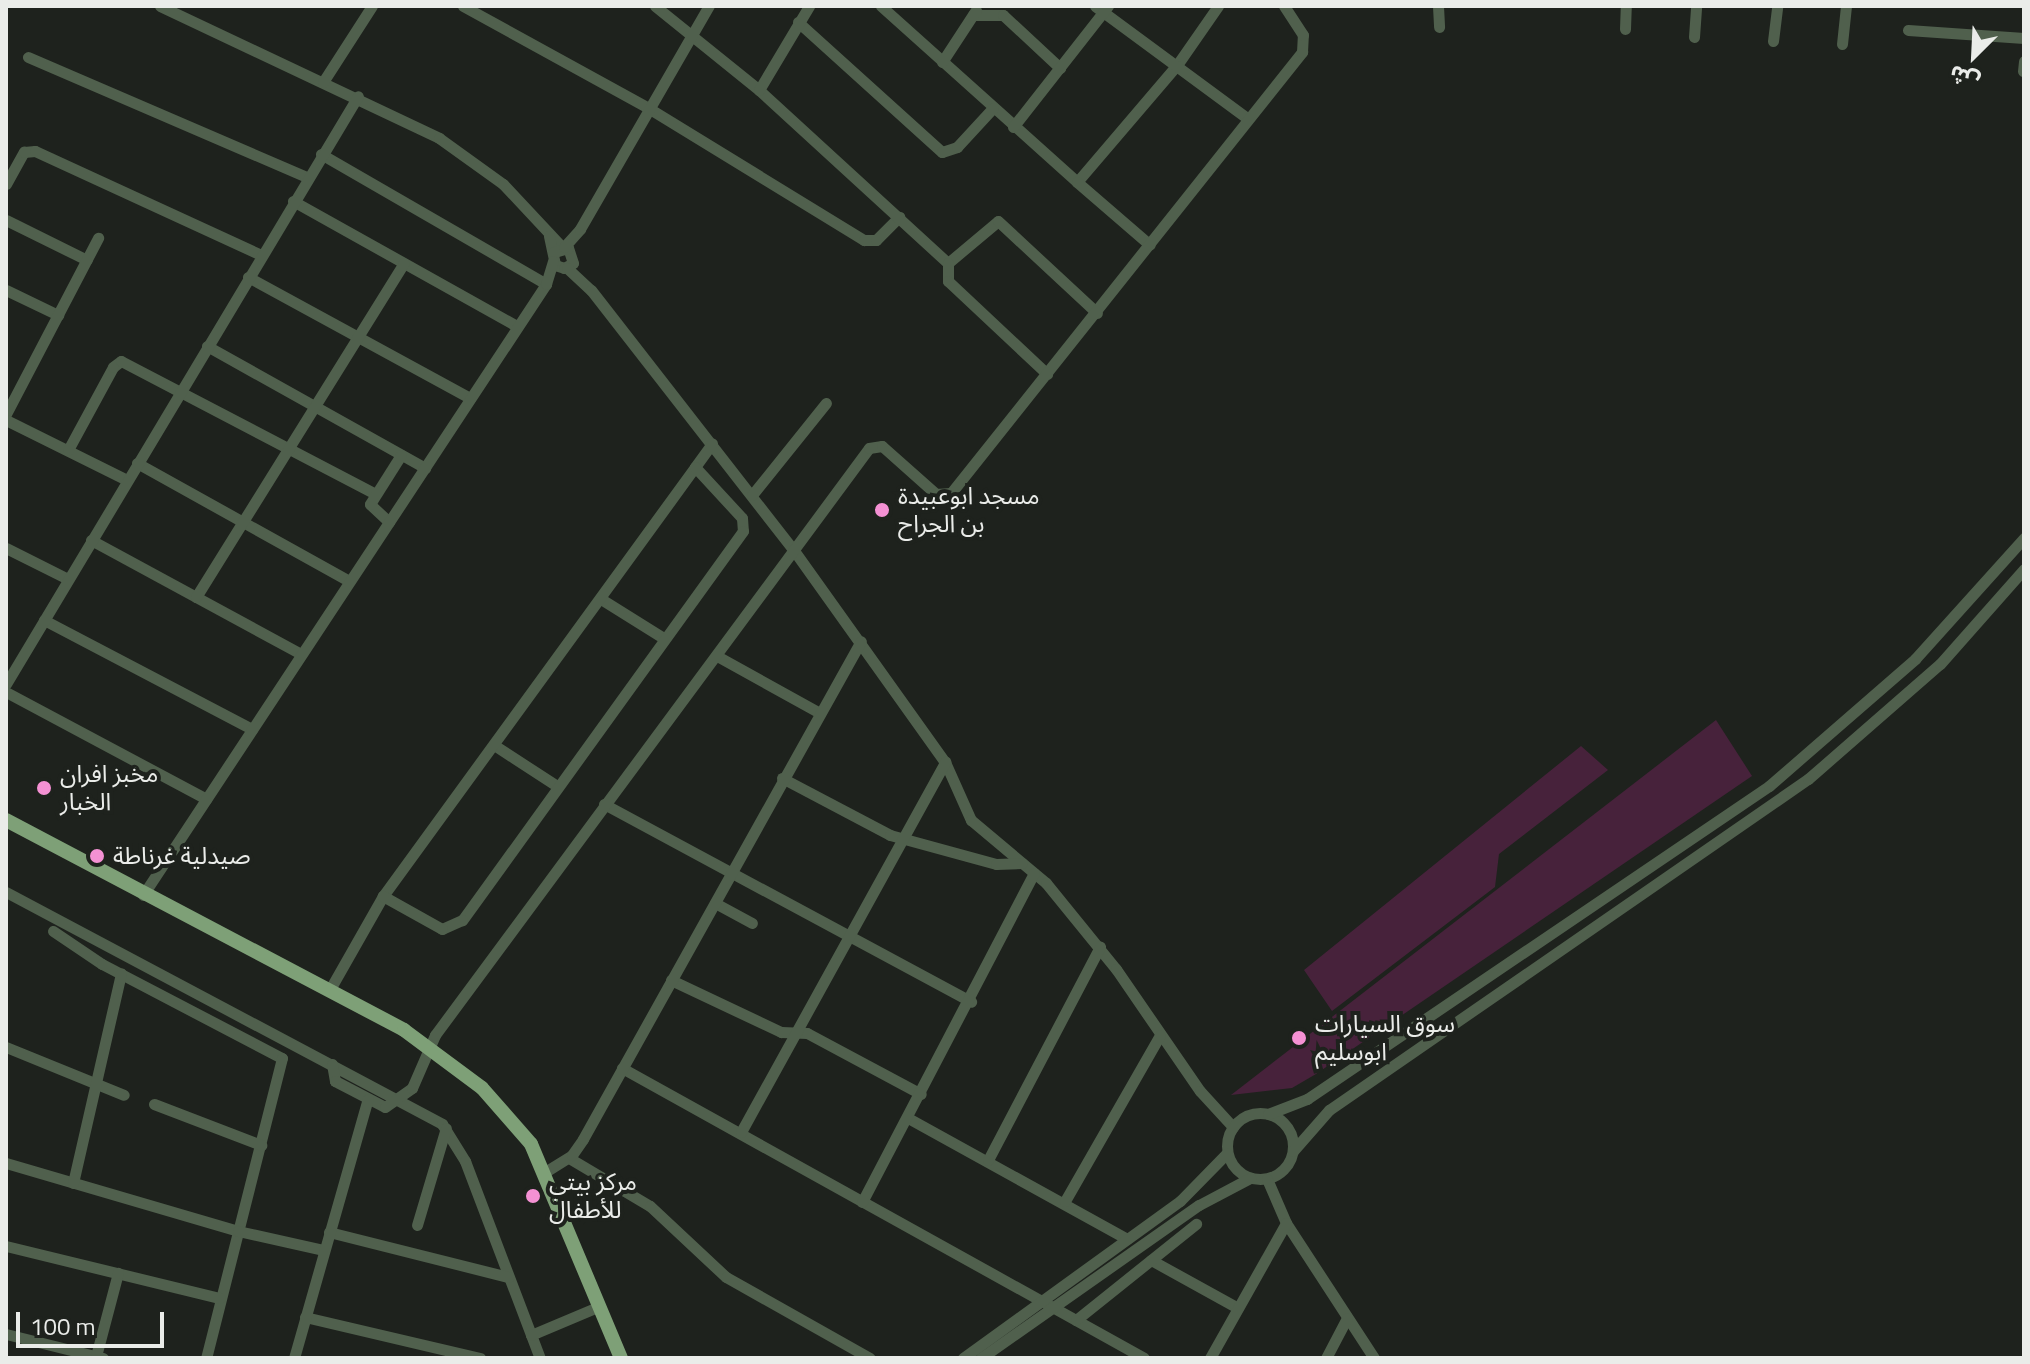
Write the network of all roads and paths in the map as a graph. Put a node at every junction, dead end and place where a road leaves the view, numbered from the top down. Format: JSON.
{"nodes":[{"id":1,"x":160,"y":6,"type":"edge"},
{"id":2,"x":463,"y":6,"type":"edge"},
{"id":3,"x":655,"y":6,"type":"edge"},
{"id":4,"x":709,"y":6,"type":"edge"},
{"id":5,"x":809,"y":6,"type":"edge"},
{"id":6,"x":881,"y":6,"type":"edge"},
{"id":7,"x":1218,"y":6,"type":"edge"},
{"id":8,"x":1284,"y":6,"type":"edge"},
{"id":9,"x":1438,"y":6,"type":"edge"},
{"id":10,"x":1626,"y":6,"type":"edge"},
{"id":11,"x":1696,"y":6,"type":"edge"},
{"id":12,"x":1777,"y":6,"type":"edge"},
{"id":13,"x":1846,"y":6,"type":"edge"},
{"id":14,"x":370,"y":7,"type":"edge"},
{"id":15,"x":1102,"y":8,"type":"edge"},
{"id":16,"x":1002,"y":10,"type":"edge"},
{"id":17,"x":976,"y":11,"type":"edge"},
{"id":18,"x":798,"y":22,"type":"junction"},
{"id":19,"x":1439,"y":27,"type":"dead end"},
{"id":20,"x":1625,"y":29,"type":"dead end"},
{"id":21,"x":1908,"y":30,"type":"dead end"},
{"id":22,"x":694,"y":32,"type":"junction"},
{"id":23,"x":1694,"y":37,"type":"dead end"},
{"id":24,"x":2024,"y":38,"type":"edge"},
{"id":25,"x":1773,"y":41,"type":"dead end"},
{"id":26,"x":1842,"y":44,"type":"dead end"},
{"id":27,"x":28,"y":57,"type":"dead end"},
{"id":28,"x":2024,"y":61,"type":"edge"},
{"id":29,"x":942,"y":62,"type":"junction"},
{"id":30,"x":1177,"y":65,"type":"junction"},
{"id":31,"x":1060,"y":68,"type":"junction"},
{"id":32,"x":2023,"y":71,"type":"edge"},
{"id":33,"x":323,"y":82,"type":"junction"},
{"id":34,"x":759,"y":90,"type":"junction"},
{"id":35,"x":358,"y":96,"type":"junction"},
{"id":36,"x":993,"y":108,"type":"junction"},
{"id":37,"x":650,"y":109,"type":"junction"},
{"id":38,"x":1248,"y":119,"type":"junction"},
{"id":39,"x":1013,"y":127,"type":"junction"},
{"id":40,"x":321,"y":154,"type":"junction"},
{"id":41,"x":307,"y":177,"type":"junction"},
{"id":42,"x":1077,"y":182,"type":"junction"},
{"id":43,"x":6,"y":184,"type":"edge"},
{"id":44,"x":293,"y":201,"type":"junction"},
{"id":45,"x":899,"y":217,"type":"junction"},
{"id":46,"x":6,"y":220,"type":"edge"},
{"id":47,"x":98,"y":238,"type":"dead end"},
{"id":48,"x":1150,"y":245,"type":"junction"},
{"id":49,"x":261,"y":255,"type":"junction"},
{"id":50,"x":564,"y":257,"type":"junction"},
{"id":51,"x":87,"y":260,"type":"junction"},
{"id":52,"x":404,"y":263,"type":"junction"},
{"id":53,"x":948,"y":263,"type":"junction"},
{"id":54,"x":248,"y":277,"type":"junction"},
{"id":55,"x":546,"y":284,"type":"junction"},
{"id":56,"x":6,"y":290,"type":"edge"},
{"id":57,"x":1097,"y":313,"type":"junction"},
{"id":58,"x":58,"y":315,"type":"junction"},
{"id":59,"x":517,"y":326,"type":"junction"},
{"id":60,"x":358,"y":337,"type":"junction"},
{"id":61,"x":207,"y":346,"type":"junction"},
{"id":62,"x":1047,"y":374,"type":"junction"},
{"id":63,"x":180,"y":390,"type":"junction"},
{"id":64,"x":470,"y":398,"type":"junction"},
{"id":65,"x":826,"y":403,"type":"dead end"},
{"id":66,"x":315,"y":406,"type":"junction"},
{"id":67,"x":6,"y":417,"type":"edge"},
{"id":68,"x":712,"y":444,"type":"junction"},
{"id":69,"x":289,"y":448,"type":"junction"},
{"id":70,"x":68,"y":450,"type":"junction"},
{"id":71,"x":401,"y":455,"type":"junction"},
{"id":72,"x":137,"y":463,"type":"junction"},
{"id":73,"x":695,"y":467,"type":"junction"},
{"id":74,"x":425,"y":468,"type":"junction"},
{"id":75,"x":127,"y":480,"type":"junction"},
{"id":76,"x":375,"y":494,"type":"junction"},
{"id":77,"x":752,"y":495,"type":"junction"},
{"id":78,"x":243,"y":522,"type":"junction"},
{"id":79,"x":389,"y":522,"type":"junction"},
{"id":80,"x":2024,"y":538,"type":"edge"},
{"id":81,"x":91,"y":540,"type":"junction"},
{"id":82,"x":6,"y":548,"type":"edge"},
{"id":83,"x":795,"y":552,"type":"junction"},
{"id":84,"x":2024,"y":569,"type":"edge"},
{"id":85,"x":68,"y":579,"type":"junction"},
{"id":86,"x":349,"y":581,"type":"junction"},
{"id":87,"x":196,"y":597,"type":"junction"},
{"id":88,"x":601,"y":599,"type":"junction"},
{"id":89,"x":44,"y":620,"type":"junction"},
{"id":90,"x":665,"y":639,"type":"junction"},
{"id":91,"x":861,"y":641,"type":"junction"},
{"id":92,"x":301,"y":654,"type":"junction"},
{"id":93,"x":717,"y":656,"type":"junction"},
{"id":94,"x":6,"y":684,"type":"edge"},
{"id":95,"x":6,"y":692,"type":"edge"},
{"id":96,"x":818,"y":712,"type":"junction"},
{"id":97,"x":252,"y":729,"type":"junction"},
{"id":98,"x":494,"y":745,"type":"junction"},
{"id":99,"x":945,"y":762,"type":"junction"},
{"id":100,"x":782,"y":778,"type":"junction"},
{"id":101,"x":557,"y":786,"type":"junction"},
{"id":102,"x":206,"y":799,"type":"junction"},
{"id":103,"x":604,"y":804,"type":"junction"},
{"id":104,"x":6,"y":820,"type":"edge"},
{"id":105,"x":902,"y":840,"type":"junction"},
{"id":106,"x":1022,"y":863,"type":"junction"},
{"id":107,"x":1034,"y":873,"type":"junction"},
{"id":108,"x":730,"y":875,"type":"junction"},
{"id":109,"x":6,"y":892,"type":"edge"},
{"id":110,"x":143,"y":895,"type":"junction"},
{"id":111,"x":383,"y":896,"type":"junction"},
{"id":112,"x":715,"y":903,"type":"junction"},
{"id":113,"x":752,"y":923,"type":"dead end"},
{"id":114,"x":53,"y":931,"type":"dead end"},
{"id":115,"x":850,"y":939,"type":"junction"},
{"id":116,"x":100,"y":941,"type":"junction"},
{"id":117,"x":1100,"y":947,"type":"junction"},
{"id":118,"x":92,"y":958,"type":"junction"},
{"id":119,"x":121,"y":973,"type":"junction"},
{"id":120,"x":671,"y":980,"type":"junction"},
{"id":121,"x":329,"y":991,"type":"junction"},
{"id":122,"x":971,"y":1002,"type":"junction"},
{"id":123,"x":793,"y":1033,"type":"junction"},
{"id":124,"x":1160,"y":1035,"type":"junction"},
{"id":125,"x":429,"y":1045,"type":"junction"},
{"id":126,"x":6,"y":1047,"type":"edge"},
{"id":127,"x":332,"y":1064,"type":"junction"},
{"id":128,"x":622,"y":1068,"type":"junction"},
{"id":129,"x":94,"y":1083,"type":"junction"},
{"id":130,"x":921,"y":1094,"type":"junction"},
{"id":131,"x":124,"y":1095,"type":"dead end"},
{"id":132,"x":368,"y":1099,"type":"junction"},
{"id":133,"x":400,"y":1100,"type":"junction"},
{"id":134,"x":154,"y":1104,"type":"dead end"},
{"id":135,"x":1268,"y":1114,"type":"junction"},
{"id":136,"x":908,"y":1118,"type":"junction"},
{"id":137,"x":1233,"y":1127,"type":"junction"},
{"id":138,"x":446,"y":1128,"type":"junction"},
{"id":139,"x":518,"y":1129,"type":"junction"},
{"id":140,"x":741,"y":1132,"type":"junction"},
{"id":141,"x":261,"y":1145,"type":"junction"},
{"id":142,"x":1293,"y":1151,"type":"junction"},
{"id":143,"x":1227,"y":1153,"type":"junction"},
{"id":144,"x":569,"y":1158,"type":"junction"},
{"id":145,"x":988,"y":1160,"type":"junction"},
{"id":146,"x":6,"y":1163,"type":"edge"},
{"id":147,"x":545,"y":1172,"type":"junction"},
{"id":148,"x":1250,"y":1178,"type":"junction"},
{"id":149,"x":1267,"y":1179,"type":"junction"},
{"id":150,"x":73,"y":1183,"type":"junction"},
{"id":151,"x":1065,"y":1201,"type":"junction"},
{"id":152,"x":862,"y":1202,"type":"junction"},
{"id":153,"x":1286,"y":1223,"type":"junction"},
{"id":154,"x":1196,"y":1224,"type":"dead end"},
{"id":155,"x":417,"y":1225,"type":"dead end"},
{"id":156,"x":238,"y":1231,"type":"junction"},
{"id":157,"x":329,"y":1232,"type":"junction"},
{"id":158,"x":1127,"y":1239,"type":"junction"},
{"id":159,"x":6,"y":1246,"type":"edge"},
{"id":160,"x":324,"y":1250,"type":"junction"},
{"id":161,"x":1151,"y":1260,"type":"junction"},
{"id":162,"x":118,"y":1273,"type":"junction"},
{"id":163,"x":508,"y":1277,"type":"junction"},
{"id":164,"x":220,"y":1298,"type":"junction"},
{"id":165,"x":1041,"y":1301,"type":"junction"},
{"id":166,"x":1053,"y":1307,"type":"junction"},
{"id":167,"x":1238,"y":1308,"type":"junction"},
{"id":168,"x":593,"y":1309,"type":"junction"},
{"id":169,"x":305,"y":1317,"type":"junction"},
{"id":170,"x":1347,"y":1318,"type":"junction"},
{"id":171,"x":1076,"y":1320,"type":"junction"},
{"id":172,"x":6,"y":1334,"type":"edge"},
{"id":173,"x":531,"y":1335,"type":"junction"},
{"id":174,"x":99,"y":1357,"type":"edge"},
{"id":175,"x":206,"y":1358,"type":"edge"},
{"id":176,"x":294,"y":1358,"type":"edge"},
{"id":177,"x":480,"y":1358,"type":"edge"},
{"id":178,"x":540,"y":1358,"type":"edge"},
{"id":179,"x":613,"y":1358,"type":"edge"},
{"id":180,"x":621,"y":1358,"type":"edge"},
{"id":181,"x":870,"y":1358,"type":"edge"},
{"id":182,"x":963,"y":1358,"type":"edge"},
{"id":183,"x":981,"y":1358,"type":"edge"},
{"id":184,"x":1144,"y":1358,"type":"edge"},
{"id":185,"x":1210,"y":1358,"type":"edge"},
{"id":186,"x":1326,"y":1358,"type":"edge"},
{"id":187,"x":1374,"y":1358,"type":"edge"}],
"edges":[{"from":1,"to":33,"type":"street"},
{"from":2,"to":37,"type":"street"},
{"from":3,"to":22,"type":"street"},
{"from":4,"to":22,"type":"street"},
{"from":5,"to":18,"type":"street"},
{"from":6,"to":29,"type":"street"},
{"from":7,"to":30,"type":"street"},
{"from":8,"to":38,"type":"street"},
{"from":9,"to":19,"type":"street"},
{"from":10,"to":20,"type":"street"},
{"from":11,"to":23,"type":"street"},
{"from":12,"to":25,"type":"street"},
{"from":13,"to":26,"type":"street"},
{"from":14,"to":33,"type":"street"},
{"from":15,"to":30,"type":"street"},
{"from":15,"to":31,"type":"street"},
{"from":16,"to":17,"type":"street"},
{"from":16,"to":31,"type":"street"},
{"from":17,"to":29,"type":"street"},
{"from":18,"to":34,"type":"street"},
{"from":18,"to":36,"type":"street"},
{"from":21,"to":24,"type":"street"},
{"from":22,"to":34,"type":"street"},
{"from":22,"to":37,"type":"street"},
{"from":27,"to":41,"type":"street"},
{"from":28,"to":32,"type":"street"},
{"from":29,"to":36,"type":"street"},
{"from":30,"to":38,"type":"street"},
{"from":30,"to":42,"type":"street"},
{"from":31,"to":39,"type":"street"},
{"from":33,"to":35,"type":"street"},
{"from":34,"to":45,"type":"street"},
{"from":35,"to":40,"type":"street"},
{"from":35,"to":50,"type":"street"},
{"from":36,"to":39,"type":"street"},
{"from":37,"to":45,"type":"street"},
{"from":37,"to":50,"type":"street"},
{"from":38,"to":48,"type":"street"},
{"from":39,"to":42,"type":"street"},
{"from":40,"to":41,"type":"street"},
{"from":40,"to":55,"type":"street"},
{"from":41,"to":44,"type":"street"},
{"from":42,"to":48,"type":"street"},
{"from":43,"to":49,"type":"street"},
{"from":44,"to":49,"type":"street"},
{"from":44,"to":52,"type":"street"},
{"from":45,"to":53,"type":"street"},
{"from":46,"to":51,"type":"street"},
{"from":47,"to":51,"type":"street"},
{"from":48,"to":57,"type":"street"},
{"from":49,"to":54,"type":"street"},
{"from":50,"to":55,"type":"street"},
{"from":50,"to":68,"type":"street"},
{"from":51,"to":58,"type":"street"},
{"from":52,"to":59,"type":"street"},
{"from":52,"to":60,"type":"street"},
{"from":53,"to":57,"type":"street"},
{"from":53,"to":62,"type":"street"},
{"from":54,"to":60,"type":"street"},
{"from":54,"to":61,"type":"street"},
{"from":55,"to":59,"type":"street"},
{"from":56,"to":58,"type":"street"},
{"from":57,"to":62,"type":"street"},
{"from":58,"to":67,"type":"street"},
{"from":59,"to":64,"type":"street"},
{"from":60,"to":64,"type":"street"},
{"from":60,"to":66,"type":"street"},
{"from":61,"to":63,"type":"street"},
{"from":61,"to":66,"type":"street"},
{"from":62,"to":83,"type":"street"},
{"from":63,"to":69,"type":"street"},
{"from":63,"to":70,"type":"street"},
{"from":63,"to":72,"type":"street"},
{"from":64,"to":74,"type":"street"},
{"from":65,"to":77,"type":"street"},
{"from":66,"to":69,"type":"street"},
{"from":66,"to":71,"type":"street"},
{"from":67,"to":70,"type":"street"},
{"from":68,"to":73,"type":"street"},
{"from":68,"to":77,"type":"street"},
{"from":69,"to":76,"type":"street"},
{"from":69,"to":78,"type":"street"},
{"from":70,"to":75,"type":"street"},
{"from":71,"to":74,"type":"street"},
{"from":71,"to":76,"type":"street"},
{"from":72,"to":75,"type":"street"},
{"from":72,"to":78,"type":"street"},
{"from":73,"to":88,"type":"street"},
{"from":73,"to":90,"type":"street"},
{"from":74,"to":79,"type":"street"},
{"from":75,"to":81,"type":"street"},
{"from":76,"to":79,"type":"street"},
{"from":77,"to":83,"type":"street"},
{"from":78,"to":86,"type":"street"},
{"from":78,"to":87,"type":"street"},
{"from":79,"to":86,"type":"street"},
{"from":80,"to":135,"type":"street"},
{"from":81,"to":85,"type":"street"},
{"from":81,"to":87,"type":"street"},
{"from":82,"to":85,"type":"street"},
{"from":83,"to":91,"type":"street"},
{"from":83,"to":93,"type":"street"},
{"from":84,"to":142,"type":"street"},
{"from":85,"to":89,"type":"street"},
{"from":86,"to":92,"type":"street"},
{"from":87,"to":92,"type":"street"},
{"from":88,"to":90,"type":"street"},
{"from":88,"to":98,"type":"street"},
{"from":89,"to":94,"type":"street"},
{"from":89,"to":97,"type":"street"},
{"from":90,"to":101,"type":"street"},
{"from":91,"to":96,"type":"street"},
{"from":91,"to":99,"type":"street"},
{"from":92,"to":97,"type":"street"},
{"from":93,"to":96,"type":"street"},
{"from":93,"to":103,"type":"street"},
{"from":95,"to":102,"type":"street"},
{"from":96,"to":100,"type":"street"},
{"from":97,"to":102,"type":"street"},
{"from":98,"to":101,"type":"street"},
{"from":98,"to":111,"type":"street"},
{"from":99,"to":105,"type":"street"},
{"from":99,"to":106,"type":"street"},
{"from":100,"to":105,"type":"street"},
{"from":100,"to":108,"type":"street"},
{"from":101,"to":111,"type":"street"},
{"from":102,"to":110,"type":"street"},
{"from":103,"to":108,"type":"street"},
{"from":103,"to":125,"type":"street"},
{"from":104,"to":110,"type":"main road"},
{"from":105,"to":106,"type":"street"},
{"from":105,"to":115,"type":"street"},
{"from":106,"to":107,"type":"street"},
{"from":107,"to":117,"type":"street"},
{"from":107,"to":122,"type":"street"},
{"from":108,"to":112,"type":"street"},
{"from":108,"to":115,"type":"street"},
{"from":109,"to":116,"type":"street"},
{"from":110,"to":121,"type":"main road"},
{"from":111,"to":121,"type":"street"},
{"from":112,"to":113,"type":"street"},
{"from":112,"to":120,"type":"street"},
{"from":114,"to":118,"type":"street"},
{"from":115,"to":122,"type":"street"},
{"from":115,"to":123,"type":"street"},
{"from":116,"to":118,"type":"street"},
{"from":116,"to":127,"type":"street"},
{"from":117,"to":124,"type":"street"},
{"from":117,"to":145,"type":"street"},
{"from":118,"to":119,"type":"street"},
{"from":119,"to":129,"type":"street"},
{"from":119,"to":141,"type":"street"},
{"from":120,"to":123,"type":"street"},
{"from":120,"to":128,"type":"street"},
{"from":121,"to":125,"type":"main road"},
{"from":122,"to":130,"type":"street"},
{"from":123,"to":130,"type":"street"},
{"from":123,"to":140,"type":"street"},
{"from":124,"to":137,"type":"street"},
{"from":124,"to":151,"type":"street"},
{"from":125,"to":133,"type":"street"},
{"from":125,"to":139,"type":"main road"},
{"from":126,"to":129,"type":"street"},
{"from":127,"to":132,"type":"street"},
{"from":127,"to":133,"type":"street"},
{"from":128,"to":140,"type":"street"},
{"from":128,"to":144,"type":"street"},
{"from":129,"to":131,"type":"street"},
{"from":129,"to":150,"type":"street"},
{"from":130,"to":136,"type":"street"},
{"from":132,"to":133,"type":"street"},
{"from":132,"to":157,"type":"street"},
{"from":133,"to":138,"type":"street"},
{"from":134,"to":141,"type":"street"},
{"from":135,"to":137,"type":"street"},
{"from":135,"to":142,"type":"street"},
{"from":136,"to":145,"type":"street"},
{"from":136,"to":152,"type":"street"},
{"from":137,"to":143,"type":"street"},
{"from":138,"to":155,"type":"street"},
{"from":138,"to":163,"type":"street"},
{"from":139,"to":147,"type":"main road"},
{"from":139,"to":168,"type":"main road"},
{"from":140,"to":152,"type":"street"},
{"from":141,"to":156,"type":"street"},
{"from":142,"to":149,"type":"street"},
{"from":143,"to":148,"type":"street"},
{"from":143,"to":158,"type":"street"},
{"from":144,"to":147,"type":"street"},
{"from":144,"to":181,"type":"street"},
{"from":145,"to":151,"type":"street"},
{"from":146,"to":150,"type":"street"},
{"from":147,"to":180,"type":"main road"},
{"from":148,"to":149,"type":"street"},
{"from":148,"to":166,"type":"street"},
{"from":149,"to":153,"type":"street"},
{"from":150,"to":156,"type":"street"},
{"from":151,"to":158,"type":"street"},
{"from":152,"to":165,"type":"street"},
{"from":153,"to":167,"type":"street"},
{"from":153,"to":170,"type":"street"},
{"from":154,"to":161,"type":"street"},
{"from":156,"to":160,"type":"street"},
{"from":156,"to":164,"type":"street"},
{"from":157,"to":160,"type":"street"},
{"from":157,"to":163,"type":"street"},
{"from":158,"to":165,"type":"street"},
{"from":159,"to":162,"type":"street"},
{"from":160,"to":169,"type":"street"},
{"from":161,"to":167,"type":"street"},
{"from":161,"to":171,"type":"street"},
{"from":162,"to":164,"type":"street"},
{"from":162,"to":174,"type":"street"},
{"from":163,"to":173,"type":"street"},
{"from":164,"to":175,"type":"street"},
{"from":165,"to":166,"type":"street"},
{"from":165,"to":182,"type":"street"},
{"from":166,"to":171,"type":"street"},
{"from":166,"to":183,"type":"street"},
{"from":167,"to":185,"type":"street"},
{"from":168,"to":173,"type":"street"},
{"from":168,"to":179,"type":"main road"},
{"from":169,"to":176,"type":"street"},
{"from":169,"to":177,"type":"street"},
{"from":170,"to":186,"type":"street"},
{"from":170,"to":187,"type":"street"},
{"from":171,"to":184,"type":"street"},
{"from":172,"to":174,"type":"street"},
{"from":173,"to":178,"type":"street"}]}
